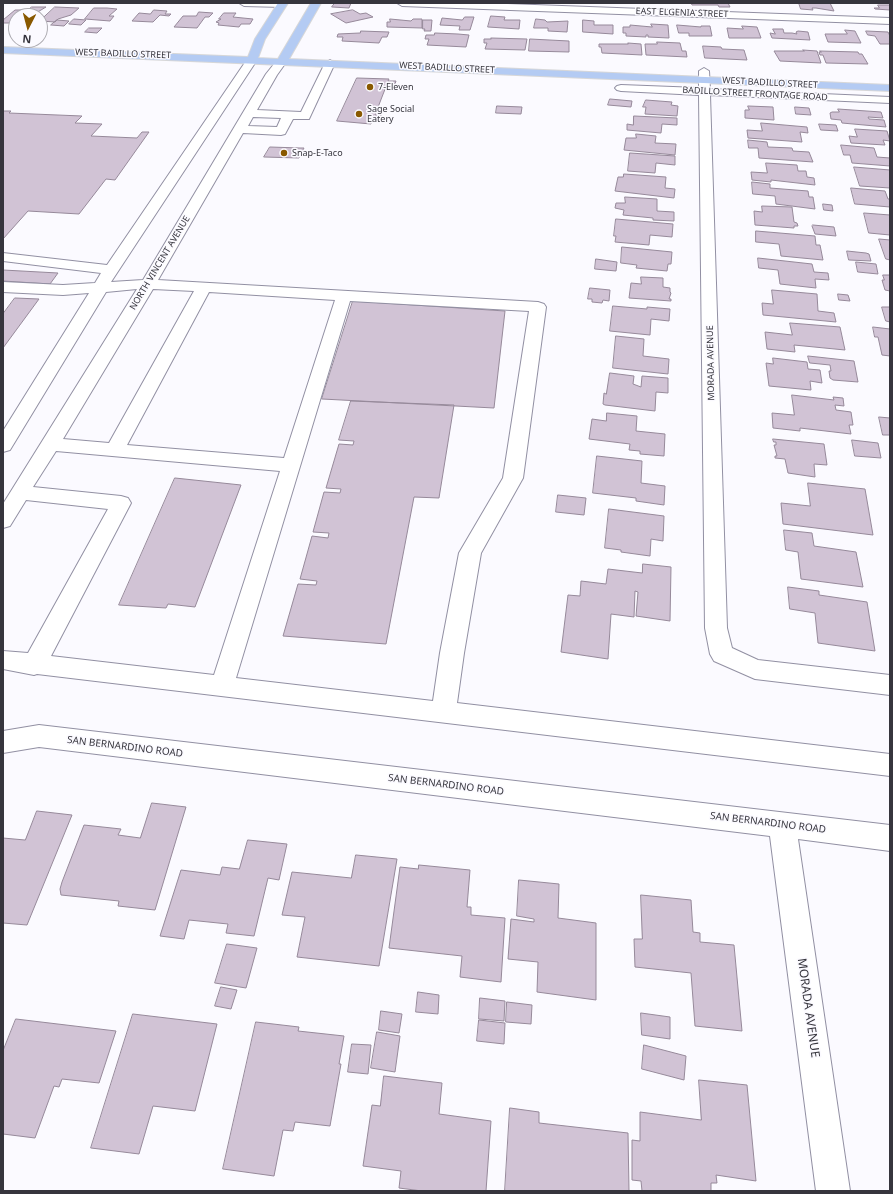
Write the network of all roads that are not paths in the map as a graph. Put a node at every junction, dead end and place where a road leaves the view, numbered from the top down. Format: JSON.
{"nodes":[{"id":1,"x":244,"y":3,"type":"edge"},
{"id":2,"x":316,"y":3,"type":"edge"},
{"id":3,"x":402,"y":3,"type":"edge"},
{"id":4,"x":283,"y":4,"type":"edge"},
{"id":5,"x":584,"y":7,"type":"edge"},
{"id":6,"x":890,"y":21,"type":"edge"},
{"id":7,"x":3,"y":40,"type":"edge"},
{"id":8,"x":3,"y":50,"type":"edge"},
{"id":9,"x":253,"y":55,"type":"junction"},
{"id":10,"x":284,"y":57,"type":"junction"},
{"id":11,"x":330,"y":63,"type":"junction"},
{"id":12,"x":890,"y":78,"type":"edge"},
{"id":13,"x":705,"y":81,"type":"junction"},
{"id":14,"x":621,"y":88,"type":"dead end"},
{"id":15,"x":890,"y":88,"type":"edge"},
{"id":16,"x":890,"y":100,"type":"edge"},
{"id":17,"x":249,"y":113,"type":"junction"},
{"id":18,"x":289,"y":115,"type":"junction"},
{"id":19,"x":240,"y":129,"type":"junction"},
{"id":20,"x":3,"y":257,"type":"edge"},
{"id":21,"x":111,"y":270,"type":"junction"},
{"id":22,"x":148,"y":284,"type":"junction"},
{"id":23,"x":102,"y":286,"type":"junction"},
{"id":24,"x":204,"y":287,"type":"junction"},
{"id":25,"x":5,"y":290,"type":"edge"},
{"id":26,"x":344,"y":296,"type":"junction"},
{"id":27,"x":4,"y":443,"type":"edge"},
{"id":28,"x":50,"y":444,"type":"junction"},
{"id":29,"x":116,"y":450,"type":"junction"},
{"id":30,"x":290,"y":465,"type":"junction"},
{"id":31,"x":20,"y":493,"type":"junction"},
{"id":32,"x":3,"y":521,"type":"edge"},
{"id":33,"x":3,"y":660,"type":"edge"},
{"id":34,"x":34,"y":665,"type":"junction"},
{"id":35,"x":890,"y":685,"type":"edge"},
{"id":36,"x":222,"y":686,"type":"junction"},
{"id":37,"x":444,"y":712,"type":"junction"},
{"id":38,"x":3,"y":742,"type":"edge"},
{"id":39,"x":890,"y":764,"type":"edge"},
{"id":40,"x":782,"y":825,"type":"junction"},
{"id":41,"x":890,"y":838,"type":"edge"},
{"id":42,"x":833,"y":1191,"type":"edge"}],
"edges":[{"from":1,"to":4,"type":"street"},
{"from":2,"to":10,"type":"main road","name":"NORTH VINCENT AVENUE"},
{"from":3,"to":5,"type":"street","name":"EAST ELGENIA STREET"},
{"from":4,"to":9,"type":"main road"},
{"from":5,"to":6,"type":"street","name":"EAST ELGENIA STREET"},
{"from":7,"to":9,"type":"main road","name":"WEST BADILLO STREET"},
{"from":8,"to":9,"type":"main road","name":"WEST BADILLO STREET"},
{"from":9,"to":10,"type":"main road","name":"WEST BADILLO STREET"},
{"from":9,"to":21,"type":"street"},
{"from":10,"to":11,"type":"main road","name":"WEST BADILLO STREET"},
{"from":10,"to":13,"type":"main road","name":"WEST BADILLO STREET"},
{"from":10,"to":17,"type":"street","name":"NORTH VINCENT AVENUE"},
{"from":11,"to":13,"type":"main road","name":"WEST BADILLO STREET"},
{"from":11,"to":18,"type":"street"},
{"from":12,"to":13,"type":"main road","name":"WEST BADILLO STREET"},
{"from":13,"to":14,"type":"street","name":"BADILLO STREET FRONTAGE ROAD"},
{"from":13,"to":15,"type":"main road","name":"WEST BADILLO STREET"},
{"from":13,"to":16,"type":"street","name":"BADILLO STREET FRONTAGE ROAD"},
{"from":13,"to":35,"type":"street","name":"MORADA AVENUE"},
{"from":17,"to":18,"type":"street"},
{"from":17,"to":19,"type":"street","name":"NORTH VINCENT AVENUE"},
{"from":18,"to":19,"type":"street"},
{"from":19,"to":22,"type":"street","name":"NORTH VINCENT AVENUE"},
{"from":20,"to":21,"type":"street"},
{"from":21,"to":23,"type":"street"},
{"from":22,"to":23,"type":"street"},
{"from":22,"to":24,"type":"street"},
{"from":22,"to":28,"type":"street","name":"NORTH VINCENT AVENUE"},
{"from":23,"to":25,"type":"street"},
{"from":23,"to":27,"type":"street"},
{"from":24,"to":26,"type":"street"},
{"from":24,"to":29,"type":"street"},
{"from":26,"to":30,"type":"street"},
{"from":26,"to":37,"type":"street"},
{"from":28,"to":29,"type":"street"},
{"from":28,"to":31,"type":"street","name":"NORTH VINCENT AVENUE"},
{"from":29,"to":30,"type":"street"},
{"from":30,"to":36,"type":"street"},
{"from":31,"to":32,"type":"street","name":"NORTH VINCENT AVENUE"},
{"from":31,"to":34,"type":"street"},
{"from":33,"to":34,"type":"street"},
{"from":34,"to":36,"type":"street"},
{"from":36,"to":37,"type":"street"},
{"from":37,"to":39,"type":"street"},
{"from":38,"to":40,"type":"street","name":"SAN BERNARDINO ROAD"},
{"from":40,"to":41,"type":"street","name":"SAN BERNARDINO ROAD"},
{"from":40,"to":42,"type":"street","name":"MORADA AVENUE"}]}
